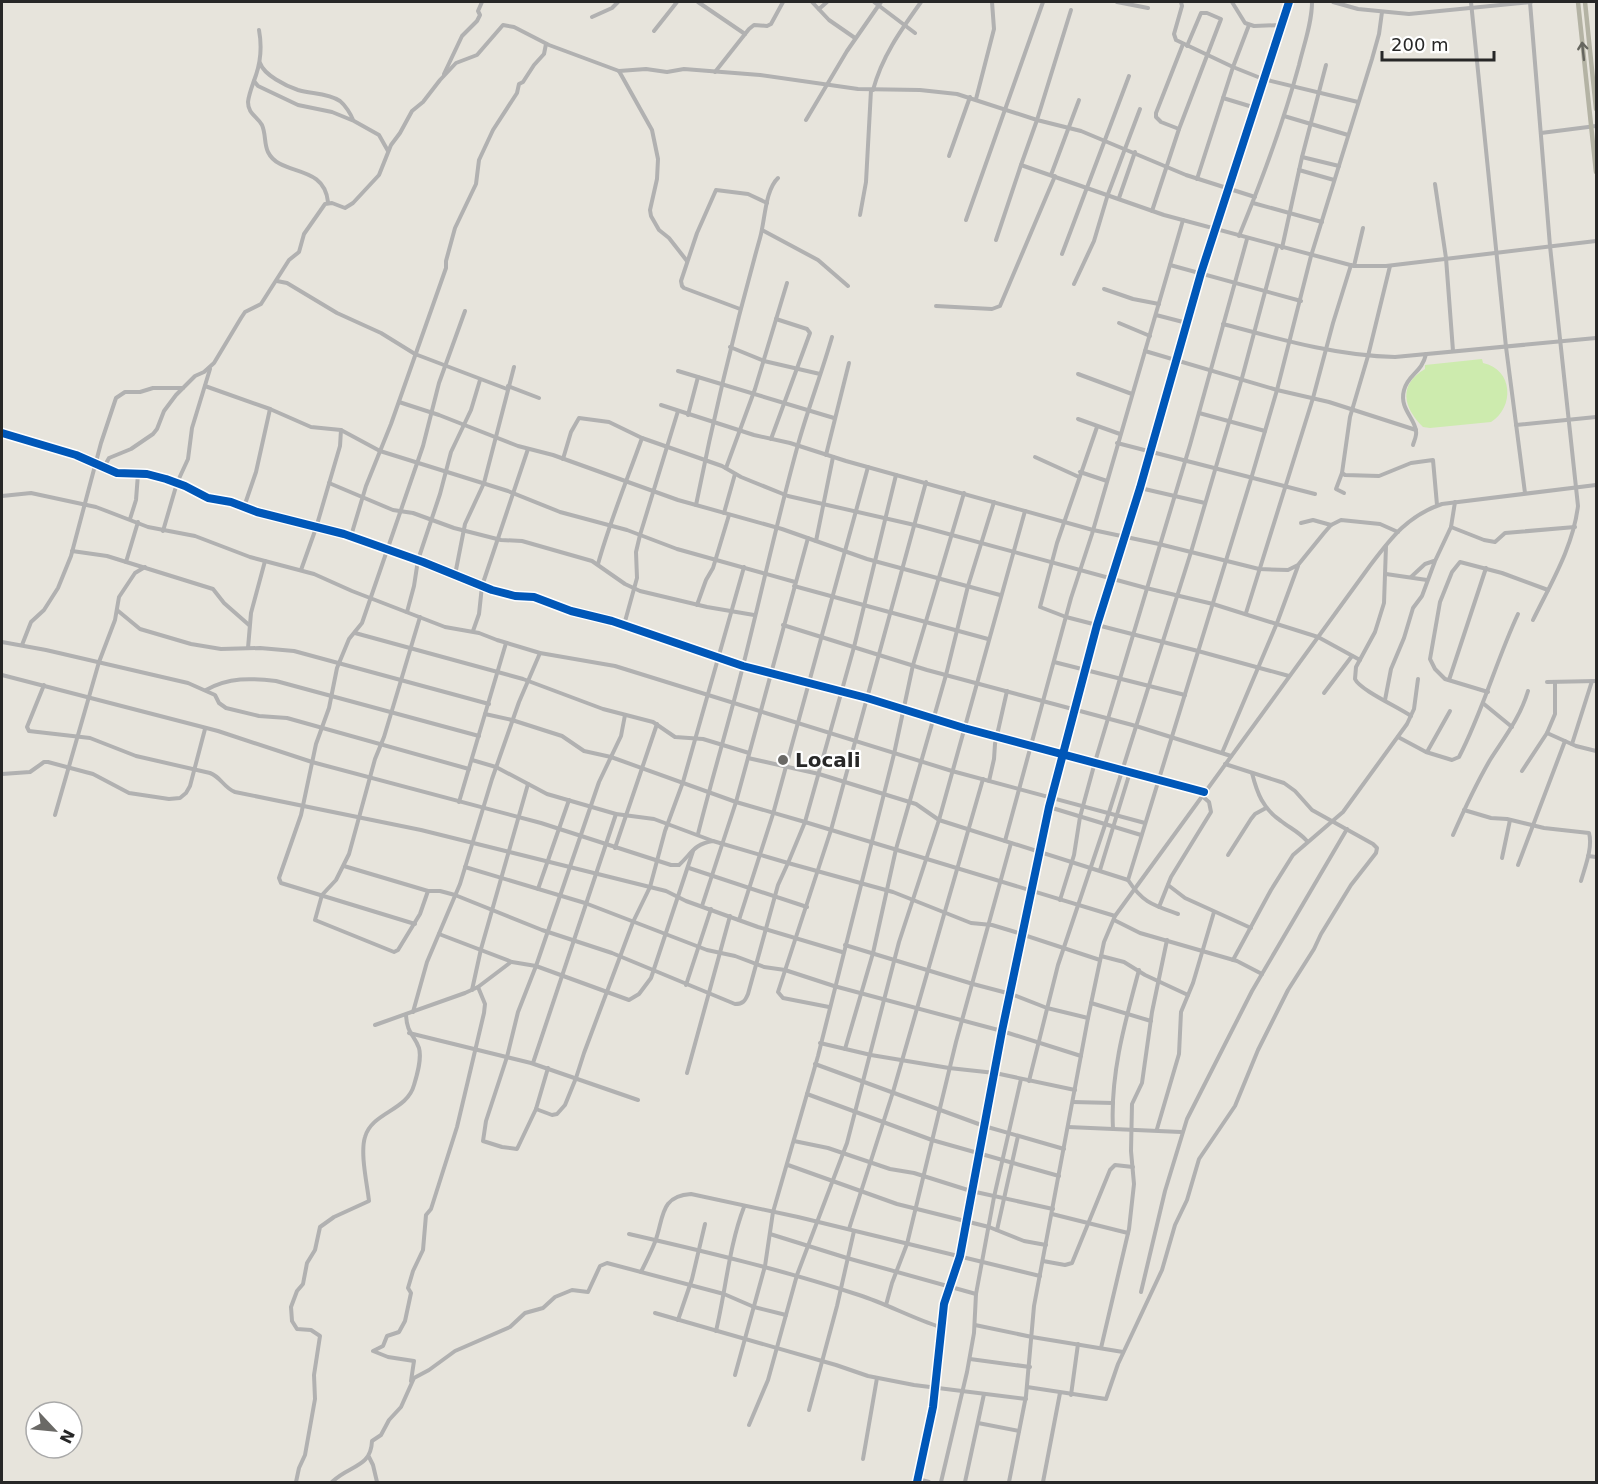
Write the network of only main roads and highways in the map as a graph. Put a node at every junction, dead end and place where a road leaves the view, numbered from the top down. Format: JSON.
{"nodes":[{"id":1,"x":1578,"y":2,"type":"edge"},
{"id":2,"x":1585,"y":2,"type":"edge"},
{"id":3,"x":1593,"y":75,"type":"junction"},
{"id":4,"x":1586,"y":76,"type":"junction"},
{"id":5,"x":1596,"y":109,"type":"edge"},
{"id":6,"x":1594,"y":127,"type":"edge"},
{"id":7,"x":1596,"y":172,"type":"edge"}],
"edges":[{"from":4,"to":1,"type":"main road","one_way":true},
{"from":2,"to":3,"type":"main road"},
{"from":3,"to":4,"type":"main road"},
{"from":3,"to":5,"type":"main road"},
{"from":4,"to":6,"type":"main road"},
{"from":6,"to":7,"type":"main road"}]}
